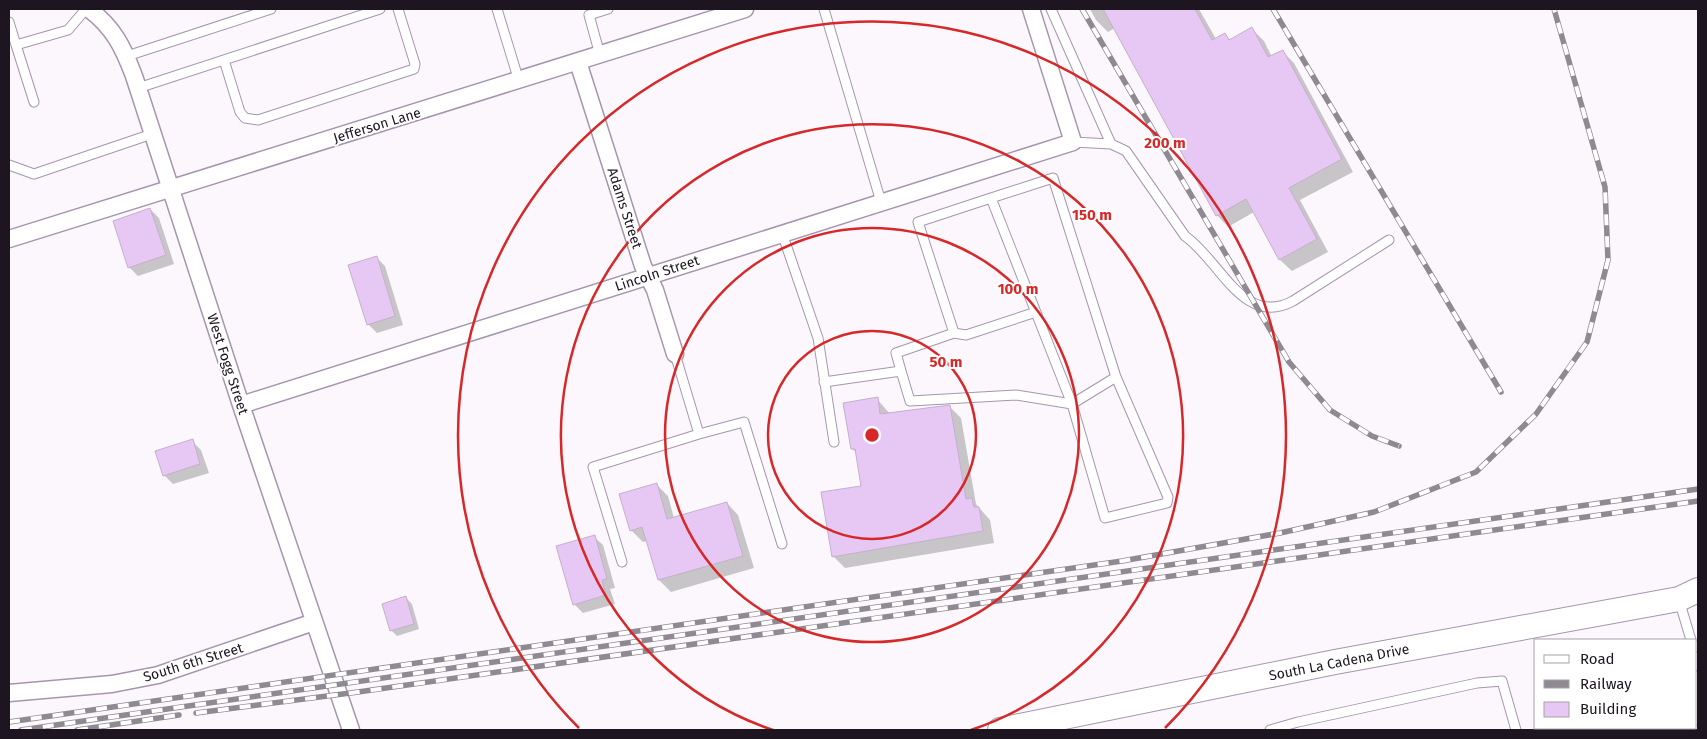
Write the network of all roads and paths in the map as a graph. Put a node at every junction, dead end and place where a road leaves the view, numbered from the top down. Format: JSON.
{"nodes":[{"id":1,"x":92,"y":9,"type":"edge"},
{"id":2,"x":271,"y":9,"type":"edge"},
{"id":3,"x":380,"y":9,"type":"edge"},
{"id":4,"x":398,"y":9,"type":"edge"},
{"id":5,"x":497,"y":9,"type":"edge"},
{"id":6,"x":608,"y":9,"type":"edge"},
{"id":7,"x":745,"y":9,"type":"edge"},
{"id":8,"x":824,"y":9,"type":"edge"},
{"id":9,"x":1031,"y":9,"type":"edge"},
{"id":10,"x":1051,"y":9,"type":"edge"},
{"id":11,"x":589,"y":12,"type":"edge"},
{"id":12,"x":9,"y":22,"type":"edge"},
{"id":13,"x":16,"y":45,"type":"junction"},
{"id":14,"x":600,"y":55,"type":"junction"},
{"id":15,"x":127,"y":56,"type":"junction"},
{"id":16,"x":224,"y":60,"type":"junction"},
{"id":17,"x":578,"y":62,"type":"junction"},
{"id":18,"x":518,"y":81,"type":"junction"},
{"id":19,"x":138,"y":88,"type":"junction"},
{"id":20,"x":34,"y":102,"type":"dead end"},
{"id":21,"x":152,"y":134,"type":"junction"},
{"id":22,"x":1073,"y":142,"type":"junction"},
{"id":23,"x":1111,"y":144,"type":"junction"},
{"id":24,"x":9,"y":165,"type":"edge"},
{"id":25,"x":170,"y":190,"type":"junction"},
{"id":26,"x":991,"y":198,"type":"junction"},
{"id":27,"x":881,"y":202,"type":"junction"},
{"id":28,"x":782,"y":234,"type":"junction"},
{"id":29,"x":9,"y":239,"type":"edge"},
{"id":30,"x":1389,"y":240,"type":"dead end"},
{"id":31,"x":648,"y":276,"type":"junction"},
{"id":32,"x":1036,"y":312,"type":"junction"},
{"id":33,"x":954,"y":333,"type":"junction"},
{"id":34,"x":675,"y":354,"type":"joint"},
{"id":35,"x":901,"y":371,"type":"junction"},
{"id":36,"x":1116,"y":377,"type":"junction"},
{"id":37,"x":824,"y":382,"type":"junction"},
{"id":38,"x":1072,"y":404,"type":"junction"},
{"id":39,"x":241,"y":405,"type":"junction"},
{"id":40,"x":699,"y":434,"type":"junction"},
{"id":41,"x":834,"y":442,"type":"dead end"},
{"id":42,"x":782,"y":544,"type":"dead end"},
{"id":43,"x":622,"y":562,"type":"dead end"},
{"id":44,"x":1692,"y":597,"type":"edge"},
{"id":45,"x":314,"y":622,"type":"junction"},
{"id":46,"x":1691,"y":639,"type":"edge"},
{"id":47,"x":9,"y":692,"type":"edge"},
{"id":48,"x":351,"y":730,"type":"edge"},
{"id":49,"x":1000,"y":730,"type":"edge"},
{"id":50,"x":1270,"y":730,"type":"edge"},
{"id":51,"x":1516,"y":730,"type":"edge"}],
"edges":[{"from":1,"to":13,"type":"lane"},
{"from":1,"to":15,"type":"street","name":"West Fogg Street"},
{"from":2,"to":15,"type":"lane"},
{"from":3,"to":16,"type":"lane"},
{"from":4,"to":16,"type":"lane"},
{"from":5,"to":18,"type":"lane"},
{"from":6,"to":11,"type":"lane"},
{"from":7,"to":14,"type":"street","name":"Jefferson Lane"},
{"from":8,"to":27,"type":"lane"},
{"from":9,"to":22,"type":"street"},
{"from":10,"to":23,"type":"lane"},
{"from":11,"to":14,"type":"lane"},
{"from":12,"to":13,"type":"lane"},
{"from":13,"to":20,"type":"lane"},
{"from":14,"to":17,"type":"street","name":"Jefferson Lane"},
{"from":15,"to":19,"type":"street","name":"West Fogg Street"},
{"from":16,"to":19,"type":"lane"},
{"from":17,"to":18,"type":"street","name":"Jefferson Lane"},
{"from":17,"to":31,"type":"street","name":"Adams Street"},
{"from":18,"to":25,"type":"street","name":"Jefferson Lane"},
{"from":19,"to":21,"type":"street","name":"West Fogg Street"},
{"from":21,"to":24,"type":"lane"},
{"from":21,"to":25,"type":"street","name":"West Fogg Street"},
{"from":22,"to":23,"type":"lane"},
{"from":22,"to":27,"type":"street","name":"Lincoln Street"},
{"from":23,"to":30,"type":"lane"},
{"from":25,"to":29,"type":"street","name":"Jefferson Lane"},
{"from":25,"to":39,"type":"street","name":"West Fogg Street"},
{"from":26,"to":32,"type":"lane"},
{"from":26,"to":33,"type":"lane"},
{"from":26,"to":36,"type":"lane"},
{"from":27,"to":28,"type":"street","name":"Lincoln Street"},
{"from":28,"to":31,"type":"street","name":"Lincoln Street"},
{"from":28,"to":37,"type":"lane"},
{"from":31,"to":34,"type":"street","name":"Adams Street"},
{"from":31,"to":39,"type":"street","name":"Lincoln Street"},
{"from":32,"to":33,"type":"lane"},
{"from":32,"to":38,"type":"lane"},
{"from":33,"to":35,"type":"lane"},
{"from":34,"to":40,"type":"lane"},
{"from":35,"to":37,"type":"lane"},
{"from":35,"to":38,"type":"lane"},
{"from":36,"to":38,"type":"lane"},
{"from":36,"to":38,"type":"lane"},
{"from":37,"to":41,"type":"lane"},
{"from":39,"to":45,"type":"street","name":"West Fogg Street"},
{"from":40,"to":42,"type":"lane"},
{"from":40,"to":43,"type":"lane"},
{"from":44,"to":46,"type":"lane"},
{"from":44,"to":49,"type":"main road","name":"South La Cadena Drive"},
{"from":45,"to":47,"type":"street","name":"South 6th Street"},
{"from":45,"to":48,"type":"street","name":"West Fogg Street"},
{"from":50,"to":51,"type":"lane"}]}
